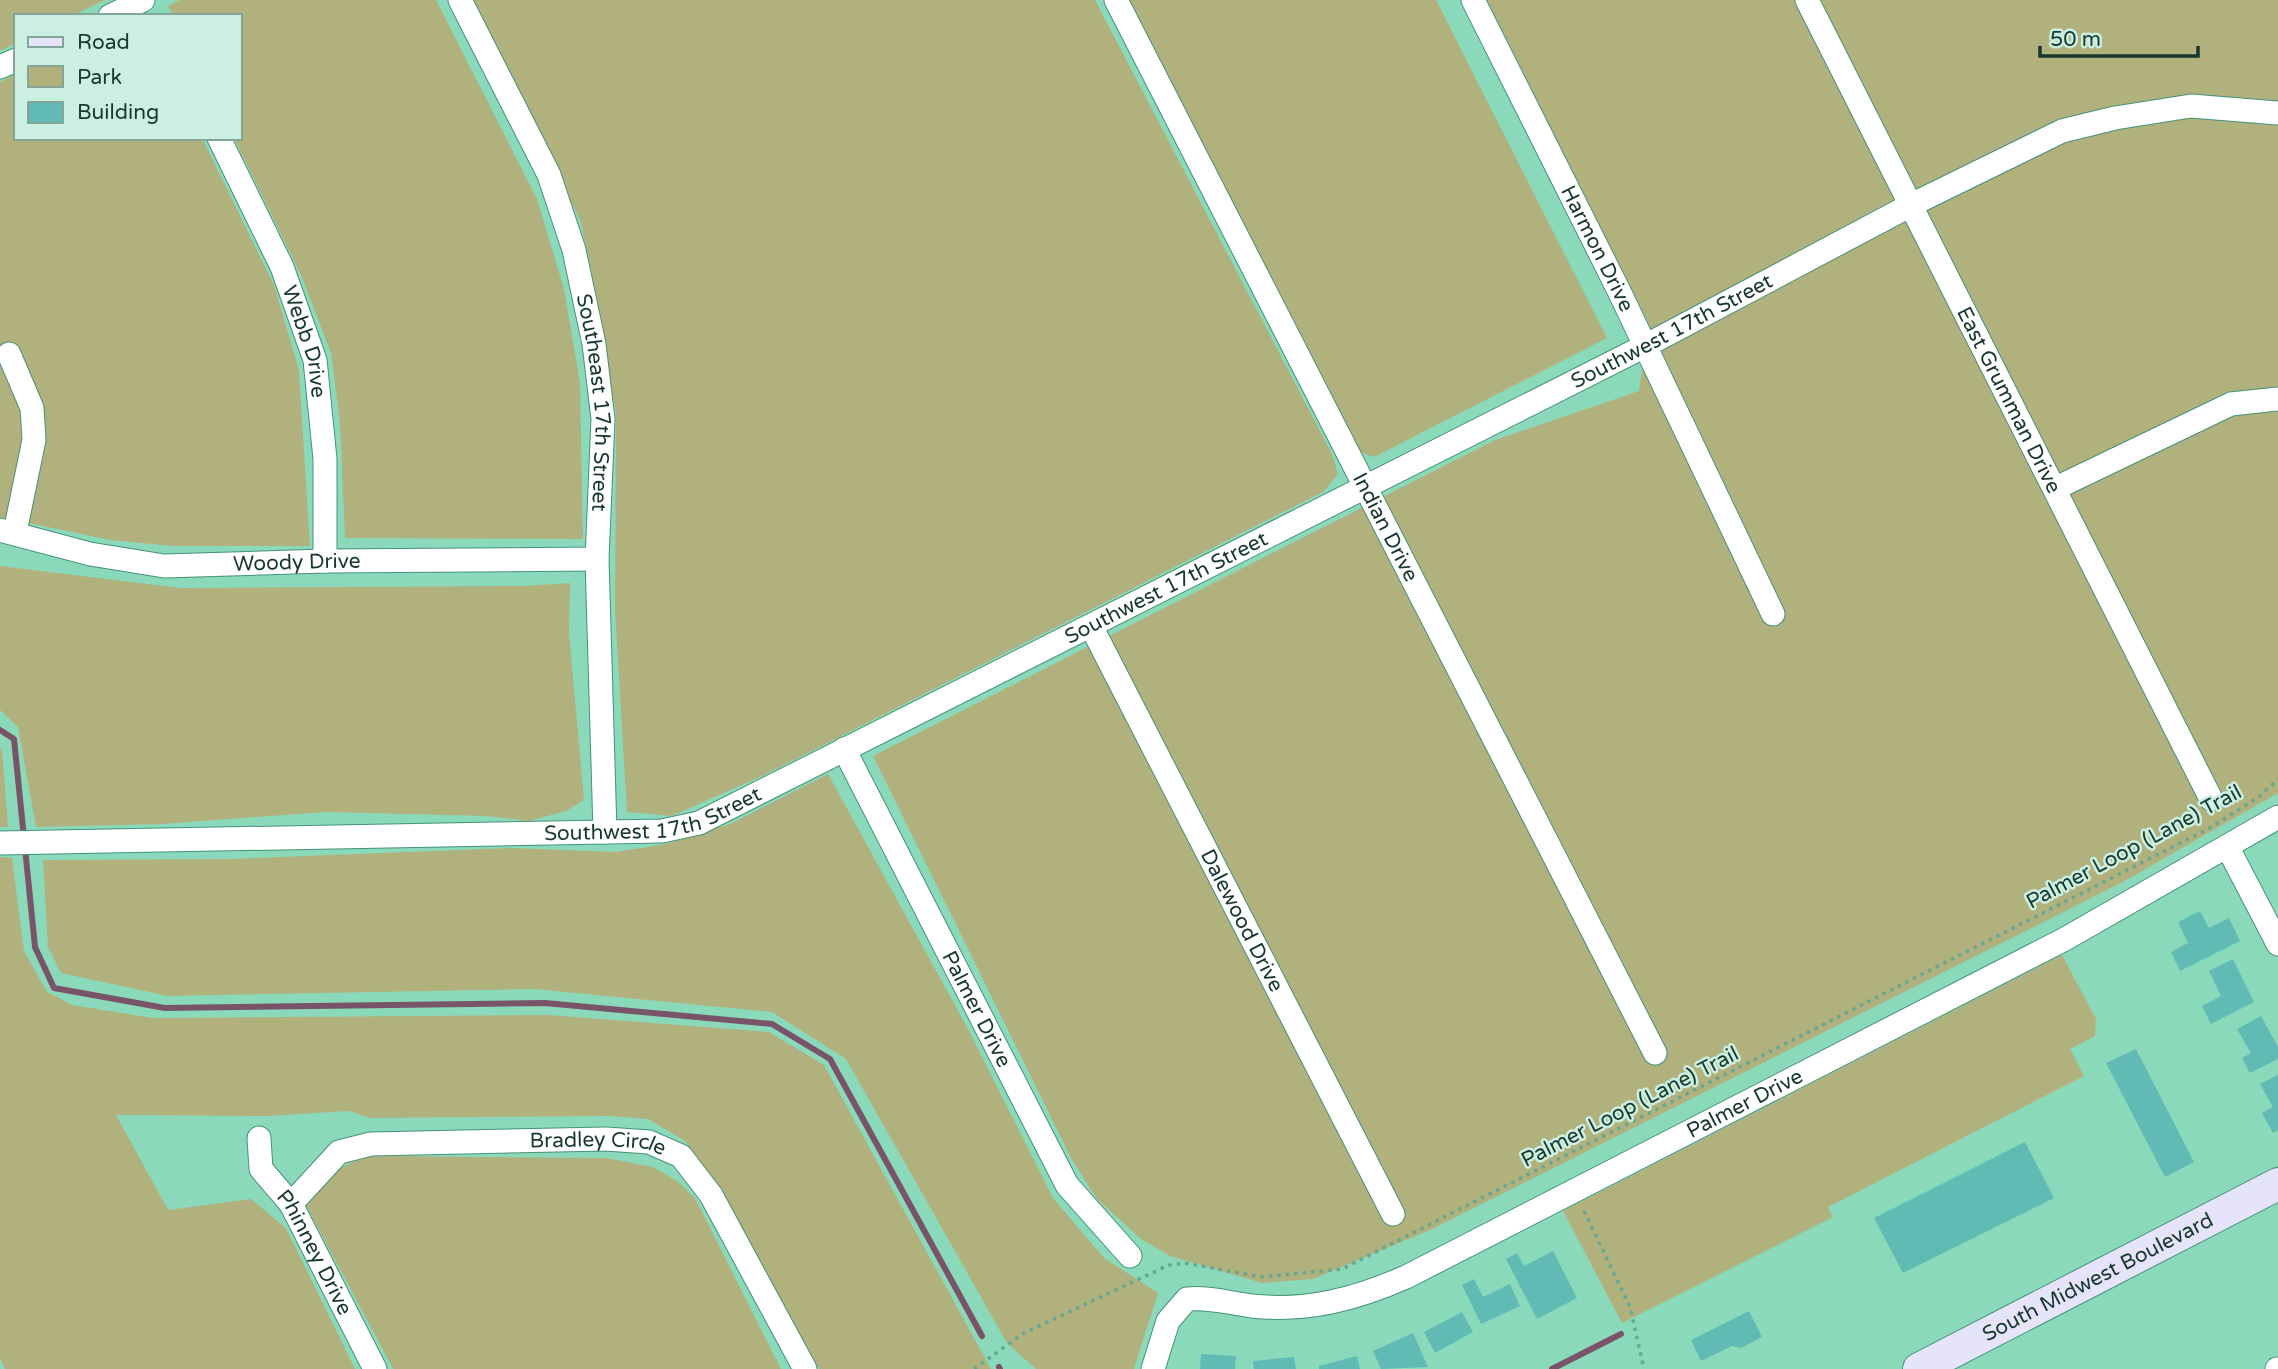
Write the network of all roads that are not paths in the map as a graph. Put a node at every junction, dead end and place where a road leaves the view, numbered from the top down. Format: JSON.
{"nodes":[{"id":1,"x":143,"y":0,"type":"edge"},
{"id":2,"x":460,"y":0,"type":"edge"},
{"id":3,"x":1116,"y":0,"type":"edge"},
{"id":4,"x":1473,"y":0,"type":"edge"},
{"id":5,"x":1807,"y":0,"type":"edge"},
{"id":6,"x":114,"y":14,"type":"edge"},
{"id":7,"x":2278,"y":113,"type":"edge"},
{"id":8,"x":220,"y":140,"type":"edge"},
{"id":9,"x":1909,"y":206,"type":"junction"},
{"id":10,"x":1645,"y":346,"type":"junction"},
{"id":11,"x":9,"y":354,"type":"dead end"},
{"id":12,"x":2278,"y":399,"type":"edge"},
{"id":13,"x":1364,"y":487,"type":"junction"},
{"id":14,"x":2056,"y":488,"type":"junction"},
{"id":15,"x":8,"y":531,"type":"edge"},
{"id":16,"x":597,"y":559,"type":"junction"},
{"id":17,"x":325,"y":561,"type":"junction"},
{"id":18,"x":1773,"y":614,"type":"dead end"},
{"id":19,"x":1091,"y":626,"type":"junction"},
{"id":20,"x":845,"y":749,"type":"junction"},
{"id":21,"x":2211,"y":799,"type":"dead end"},
{"id":22,"x":2278,"y":817,"type":"edge"},
{"id":23,"x":605,"y":832,"type":"junction"},
{"id":24,"x":0,"y":842,"type":"edge"},
{"id":25,"x":2228,"y":848,"type":"junction"},
{"id":26,"x":2278,"y":944,"type":"edge"},
{"id":27,"x":1655,"y":1053,"type":"dead end"},
{"id":28,"x":259,"y":1138,"type":"dead end"},
{"id":29,"x":2278,"y":1184,"type":"edge"},
{"id":30,"x":290,"y":1204,"type":"junction"},
{"id":31,"x":1393,"y":1214,"type":"dead end"},
{"id":32,"x":1130,"y":1256,"type":"dead end"},
{"id":33,"x":375,"y":1369,"type":"edge"},
{"id":34,"x":805,"y":1369,"type":"edge"},
{"id":35,"x":1153,"y":1369,"type":"edge"},
{"id":36,"x":1919,"y":1369,"type":"edge"}],
"edges":[{"from":1,"to":6,"type":"street"},
{"from":2,"to":16,"type":"street","name":"Southeast 17th Street"},
{"from":3,"to":13,"type":"street","name":"Indian Drive"},
{"from":4,"to":10,"type":"street","name":"Harmon Drive"},
{"from":5,"to":9,"type":"street","name":"East Grumman Drive"},
{"from":7,"to":9,"type":"street","name":"Southwest 17th Street"},
{"from":8,"to":17,"type":"street","name":"Webb Drive"},
{"from":9,"to":10,"type":"street","name":"Southwest 17th Street"},
{"from":9,"to":14,"type":"street","name":"East Grumman Drive"},
{"from":10,"to":13,"type":"street","name":"Southwest 17th Street"},
{"from":10,"to":18,"type":"street","name":"Harmon Drive"},
{"from":11,"to":15,"type":"street"},
{"from":12,"to":14,"type":"street"},
{"from":13,"to":19,"type":"street","name":"Southwest 17th Street"},
{"from":13,"to":27,"type":"street","name":"Indian Drive"},
{"from":14,"to":21,"type":"street","name":"East Grumman Drive"},
{"from":15,"to":17,"type":"street","name":"Woody Drive"},
{"from":16,"to":17,"type":"street","name":"Woody Drive"},
{"from":16,"to":23,"type":"street","name":"Southeast 17th Street"},
{"from":19,"to":20,"type":"street","name":"Southwest 17th Street"},
{"from":19,"to":31,"type":"street","name":"Dalewood Drive"},
{"from":20,"to":23,"type":"street","name":"Southwest 17th Street"},
{"from":20,"to":32,"type":"street","name":"Palmer Drive"},
{"from":22,"to":25,"type":"street","name":"Palmer Drive"},
{"from":23,"to":24,"type":"street","name":"Southwest 17th Street"},
{"from":25,"to":26,"type":"street"},
{"from":25,"to":35,"type":"street","name":"Palmer Drive"},
{"from":28,"to":30,"type":"street","name":"Phinney Drive"},
{"from":29,"to":36,"type":"main road","name":"South Midwest Boulevard"},
{"from":30,"to":33,"type":"street","name":"Phinney Drive"},
{"from":30,"to":34,"type":"street","name":"Bradley Circle"}]}
